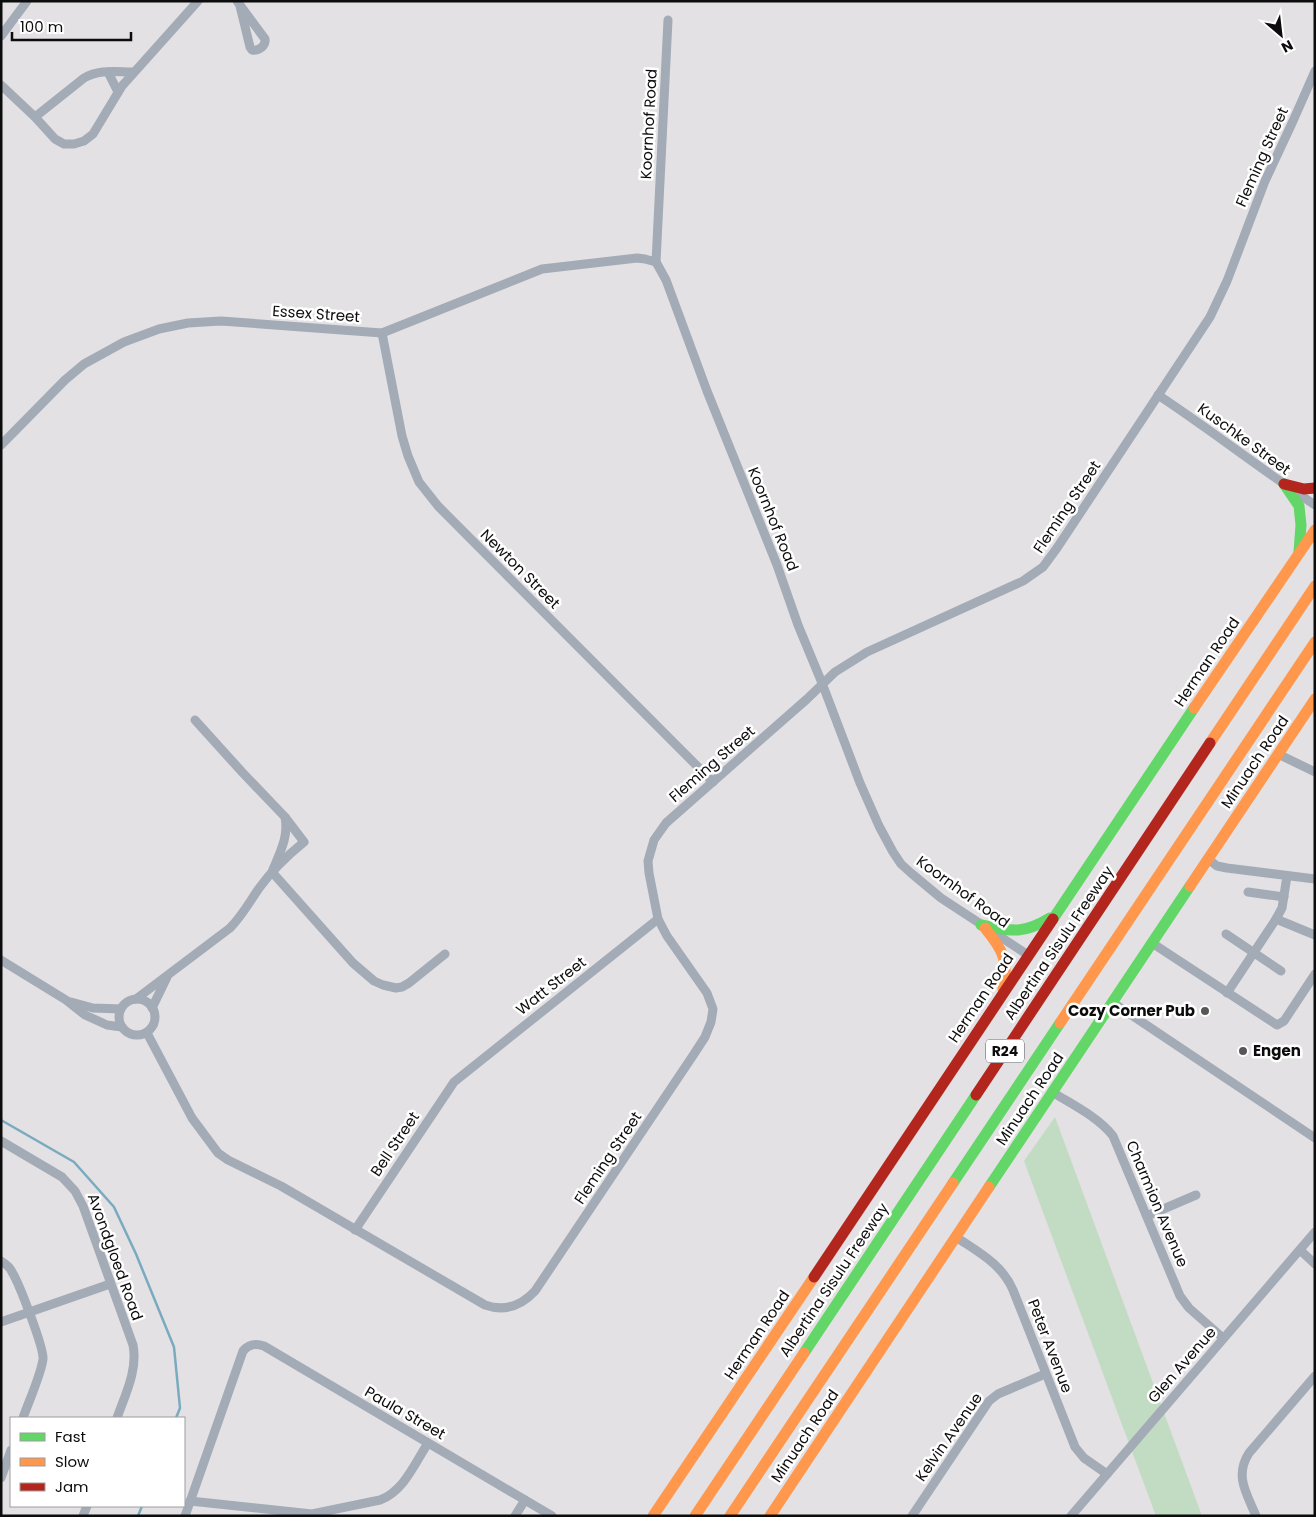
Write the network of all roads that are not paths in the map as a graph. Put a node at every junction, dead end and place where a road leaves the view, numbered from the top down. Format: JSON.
{"nodes":[{"id":1,"x":27,"y":1,"type":"edge"},
{"id":2,"x":198,"y":1,"type":"edge"},
{"id":3,"x":668,"y":20,"type":"dead end"},
{"id":4,"x":1,"y":36,"type":"edge"},
{"id":5,"x":1315,"y":71,"type":"edge"},
{"id":6,"x":108,"y":72,"type":"junction"},
{"id":7,"x":133,"y":72,"type":"junction"},
{"id":8,"x":2,"y":86,"type":"edge"},
{"id":9,"x":118,"y":92,"type":"junction"},
{"id":10,"x":35,"y":116,"type":"junction"},
{"id":11,"x":656,"y":262,"type":"junction"},
{"id":12,"x":382,"y":333,"type":"junction"},
{"id":13,"x":1158,"y":395,"type":"junction"},
{"id":14,"x":1,"y":445,"type":"edge"},
{"id":15,"x":1284,"y":484,"type":"junction"},
{"id":16,"x":1315,"y":488,"type":"edge"},
{"id":17,"x":1315,"y":505,"type":"edge"},
{"id":18,"x":1315,"y":530,"type":"edge"},
{"id":19,"x":1299,"y":554,"type":"junction"},
{"id":20,"x":1315,"y":586,"type":"edge"},
{"id":21,"x":1315,"y":642,"type":"edge"},
{"id":22,"x":822,"y":683,"type":"junction"},
{"id":23,"x":1315,"y":699,"type":"edge"},
{"id":24,"x":195,"y":720,"type":"dead end"},
{"id":25,"x":1278,"y":754,"type":"junction"},
{"id":26,"x":1315,"y":772,"type":"edge"},
{"id":27,"x":713,"y":782,"type":"junction"},
{"id":28,"x":286,"y":817,"type":"junction"},
{"id":29,"x":1208,"y":859,"type":"junction"},
{"id":30,"x":272,"y":872,"type":"junction"},
{"id":31,"x":1287,"y":876,"type":"junction"},
{"id":32,"x":1315,"y":879,"type":"edge"},
{"id":33,"x":1248,"y":892,"type":"dead end"},
{"id":34,"x":1284,"y":897,"type":"junction"},
{"id":35,"x":1055,"y":915,"type":"junction"},
{"id":36,"x":658,"y":919,"type":"junction"},
{"id":37,"x":1276,"y":919,"type":"junction"},
{"id":38,"x":983,"y":926,"type":"junction"},
{"id":39,"x":1226,"y":934,"type":"dead end"},
{"id":40,"x":1315,"y":936,"type":"edge"},
{"id":41,"x":1152,"y":943,"type":"junction"},
{"id":42,"x":1253,"y":953,"type":"junction"},
{"id":43,"x":445,"y":954,"type":"dead end"},
{"id":44,"x":1028,"y":955,"type":"junction"},
{"id":45,"x":1,"y":960,"type":"edge"},
{"id":46,"x":1281,"y":971,"type":"dead end"},
{"id":47,"x":1315,"y":974,"type":"edge"},
{"id":48,"x":168,"y":975,"type":"junction"},
{"id":49,"x":1227,"y":993,"type":"junction"},
{"id":50,"x":1002,"y":995,"type":"junction"},
{"id":51,"x":66,"y":1000,"type":"junction"},
{"id":52,"x":136,"y":1000,"type":"junction"},
{"id":53,"x":1112,"y":1002,"type":"junction"},
{"id":54,"x":152,"y":1008,"type":"junction"},
{"id":55,"x":121,"y":1009,"type":"junction"},
{"id":56,"x":122,"y":1027,"type":"junction"},
{"id":57,"x":146,"y":1032,"type":"junction"},
{"id":58,"x":461,"y":1076,"type":"joint"},
{"id":59,"x":1052,"y":1092,"type":"junction"},
{"id":60,"x":1315,"y":1138,"type":"edge"},
{"id":61,"x":1,"y":1141,"type":"edge"},
{"id":62,"x":1196,"y":1195,"type":"dead end"},
{"id":63,"x":1147,"y":1216,"type":"junction"},
{"id":64,"x":355,"y":1230,"type":"junction"},
{"id":65,"x":1315,"y":1232,"type":"edge"},
{"id":66,"x":956,"y":1237,"type":"junction"},
{"id":67,"x":1300,"y":1250,"type":"junction"},
{"id":68,"x":1,"y":1261,"type":"edge"},
{"id":69,"x":1315,"y":1264,"type":"edge"},
{"id":70,"x":110,"y":1284,"type":"junction"},
{"id":71,"x":29,"y":1312,"type":"junction"},
{"id":72,"x":1,"y":1322,"type":"edge"},
{"id":73,"x":1223,"y":1338,"type":"junction"},
{"id":74,"x":1045,"y":1374,"type":"junction"},
{"id":75,"x":1315,"y":1376,"type":"edge"},
{"id":76,"x":23,"y":1417,"type":"edge"},
{"id":77,"x":117,"y":1417,"type":"edge"},
{"id":78,"x":428,"y":1443,"type":"junction"},
{"id":79,"x":10,"y":1453,"type":"edge"},
{"id":80,"x":1107,"y":1474,"type":"junction"},
{"id":81,"x":1,"y":1478,"type":"edge"},
{"id":82,"x":676,"y":1485,"type":"junction"},
{"id":83,"x":190,"y":1500,"type":"junction"},
{"id":84,"x":525,"y":1500,"type":"junction"},
{"id":85,"x":185,"y":1516,"type":"edge"},
{"id":86,"x":515,"y":1516,"type":"edge"},
{"id":87,"x":552,"y":1516,"type":"edge"},
{"id":88,"x":654,"y":1516,"type":"edge"},
{"id":89,"x":660,"y":1516,"type":"edge"},
{"id":90,"x":695,"y":1516,"type":"edge"},
{"id":91,"x":730,"y":1516,"type":"edge"},
{"id":92,"x":770,"y":1516,"type":"edge"},
{"id":93,"x":912,"y":1516,"type":"edge"},
{"id":94,"x":1071,"y":1516,"type":"edge"},
{"id":95,"x":1256,"y":1516,"type":"edge"}],
"edges":[{"from":1,"to":4,"type":"street"},
{"from":2,"to":7,"type":"street"},
{"from":3,"to":11,"type":"street","name":"Koornhof Road"},
{"from":5,"to":13,"type":"street","name":"Fleming Street"},
{"from":6,"to":7,"type":"street"},
{"from":6,"to":9,"type":"street"},
{"from":6,"to":10,"type":"street"},
{"from":7,"to":9,"type":"street"},
{"from":8,"to":10,"type":"street"},
{"from":9,"to":10,"type":"street"},
{"from":11,"to":12,"type":"street","name":"Essex Street"},
{"from":11,"to":22,"type":"street","name":"Koornhof Road"},
{"from":12,"to":14,"type":"street","name":"Essex Street"},
{"from":12,"to":27,"type":"street","name":"Newton Street"},
{"from":13,"to":15,"type":"street","name":"Kuschke Street"},
{"from":13,"to":22,"type":"street","name":"Fleming Street"},
{"from":15,"to":16,"type":"main road"},
{"from":15,"to":17,"type":"street","name":"Kuschke Street"},
{"from":15,"to":19,"type":"main road"},
{"from":18,"to":19,"type":"main road","name":"Herman Road"},
{"from":19,"to":35,"type":"main road","name":"Herman Road"},
{"from":20,"to":90,"type":"main road","name":"Albertina Sisulu Freeway","number":"R24"},
{"from":21,"to":91,"type":"main road","number":"R24"},
{"from":22,"to":27,"type":"street","name":"Fleming Street"},
{"from":22,"to":38,"type":"street","name":"Koornhof Road"},
{"from":23,"to":25,"type":"main road","name":"Minuach Road"},
{"from":24,"to":28,"type":"street"},
{"from":25,"to":26,"type":"street"},
{"from":25,"to":29,"type":"main road","name":"Minuach Road"},
{"from":27,"to":36,"type":"street","name":"Fleming Street"},
{"from":28,"to":30,"type":"street"},
{"from":28,"to":30,"type":"street"},
{"from":29,"to":31,"type":"street"},
{"from":29,"to":41,"type":"main road","name":"Minuach Road"},
{"from":30,"to":43,"type":"street"},
{"from":30,"to":48,"type":"street"},
{"from":31,"to":32,"type":"street"},
{"from":31,"to":34,"type":"street"},
{"from":33,"to":34,"type":"street"},
{"from":34,"to":37,"type":"street"},
{"from":35,"to":38,"type":"main road"},
{"from":35,"to":44,"type":"main road","name":"Herman Road"},
{"from":36,"to":58,"type":"street","name":"Watt Street"},
{"from":36,"to":64,"type":"street","name":"Fleming Street"},
{"from":37,"to":40,"type":"street"},
{"from":37,"to":42,"type":"street"},
{"from":38,"to":44,"type":"street","name":"Koornhof Road"},
{"from":38,"to":50,"type":"main road"},
{"from":39,"to":42,"type":"street"},
{"from":41,"to":49,"type":"street"},
{"from":41,"to":53,"type":"main road","name":"Minuach Road"},
{"from":42,"to":46,"type":"street"},
{"from":42,"to":49,"type":"street"},
{"from":44,"to":50,"type":"main road","name":"Herman Road"},
{"from":45,"to":51,"type":"street"},
{"from":47,"to":49,"type":"street"},
{"from":48,"to":52,"type":"street"},
{"from":48,"to":54,"type":"street"},
{"from":50,"to":82,"type":"main road","name":"Herman Road"},
{"from":51,"to":55,"type":"street"},
{"from":51,"to":56,"type":"street"},
{"from":52,"to":54,"type":"street"},
{"from":52,"to":55,"type":"street"},
{"from":53,"to":59,"type":"main road","name":"Minuach Road"},
{"from":53,"to":60,"type":"street"},
{"from":54,"to":57,"type":"street"},
{"from":55,"to":56,"type":"street"},
{"from":56,"to":57,"type":"street"},
{"from":57,"to":64,"type":"street","name":"Fleming Street"},
{"from":58,"to":64,"type":"street","name":"Bell Street"},
{"from":59,"to":63,"type":"street","name":"Charmion Avenue"},
{"from":59,"to":66,"type":"main road","name":"Minuach Road"},
{"from":61,"to":70,"type":"street","name":"Avondgloed Road"},
{"from":62,"to":63,"type":"street"},
{"from":63,"to":73,"type":"street","name":"Charmion Avenue"},
{"from":65,"to":67,"type":"street","name":"Glen Avenue"},
{"from":66,"to":74,"type":"street","name":"Peter Avenue"},
{"from":66,"to":92,"type":"main road","name":"Minuach Road"},
{"from":67,"to":69,"type":"street"},
{"from":67,"to":73,"type":"street","name":"Glen Avenue"},
{"from":68,"to":71,"type":"street"},
{"from":70,"to":71,"type":"street"},
{"from":70,"to":77,"type":"street","name":"Avondgloed Road"},
{"from":71,"to":72,"type":"street"},
{"from":71,"to":76,"type":"street"},
{"from":73,"to":80,"type":"street","name":"Glen Avenue"},
{"from":74,"to":80,"type":"street","name":"Peter Avenue"},
{"from":74,"to":93,"type":"street","name":"Kelvin Avenue"},
{"from":75,"to":95,"type":"street"},
{"from":78,"to":83,"type":"street"},
{"from":78,"to":83,"type":"street","name":"Paula Street"},
{"from":78,"to":84,"type":"street","name":"Paula Street"},
{"from":79,"to":81,"type":"street"},
{"from":80,"to":94,"type":"street","name":"Glen Avenue"},
{"from":82,"to":88,"type":"main road","name":"Herman Road"},
{"from":82,"to":89,"type":"main road","name":"Herman Road"},
{"from":83,"to":85,"type":"street"},
{"from":84,"to":86,"type":"street"},
{"from":84,"to":87,"type":"street","name":"Paula Street"}]}
